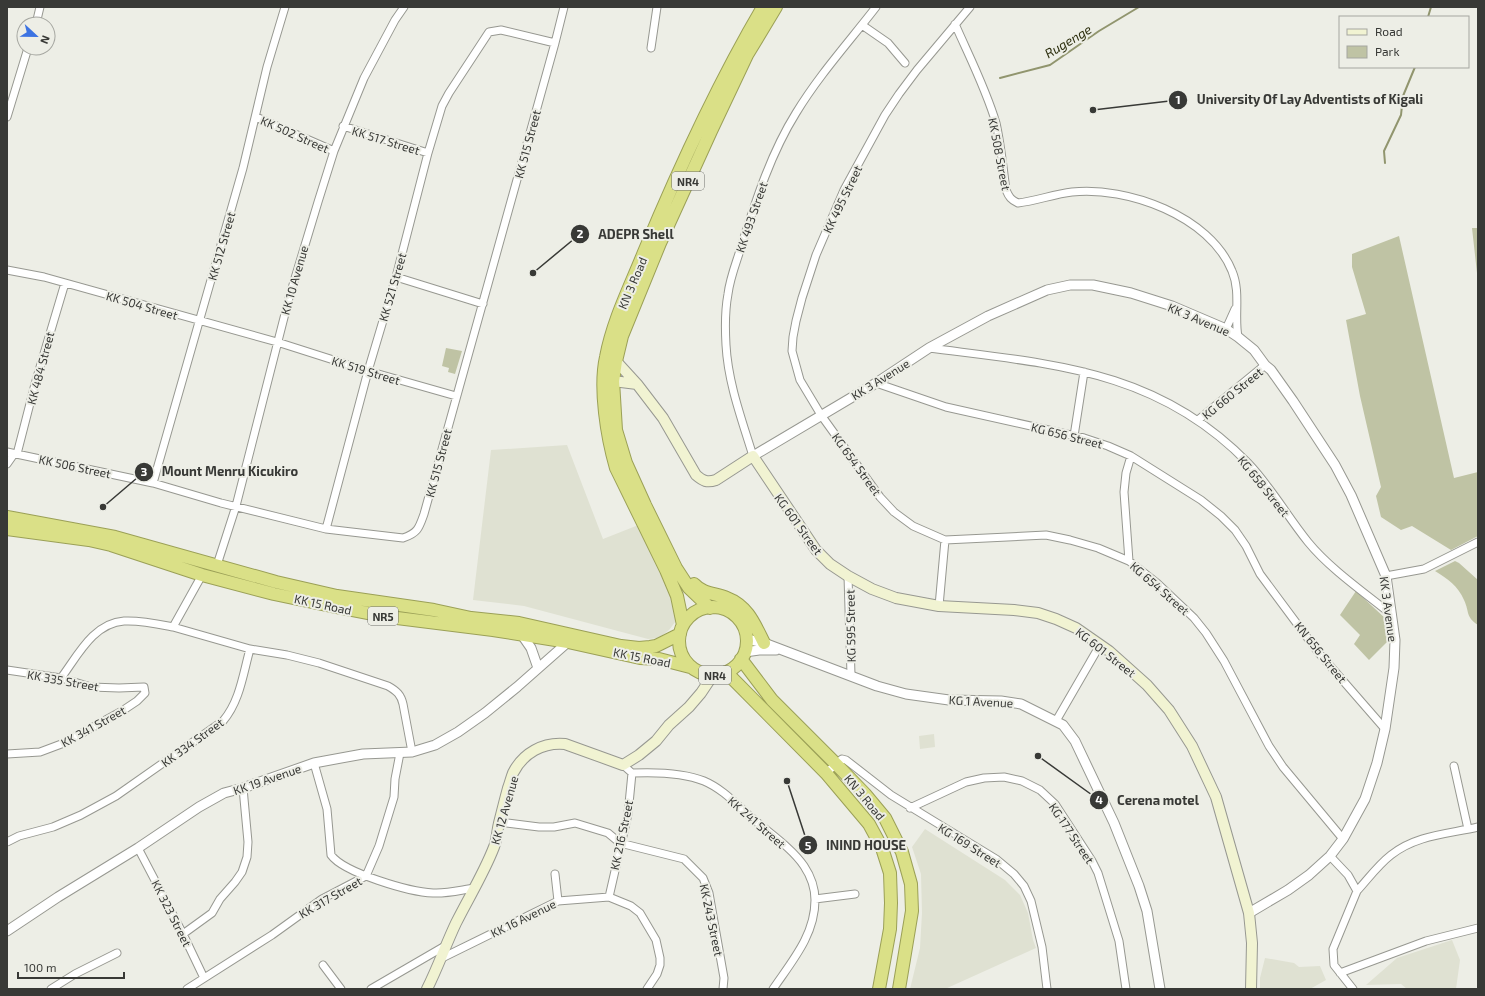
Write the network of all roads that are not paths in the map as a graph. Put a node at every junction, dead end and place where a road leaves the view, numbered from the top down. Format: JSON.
{"nodes":[{"id":1,"x":285,"y":7,"type":"edge"},
{"id":2,"x":404,"y":7,"type":"edge"},
{"id":3,"x":564,"y":7,"type":"edge"},
{"id":4,"x":657,"y":7,"type":"edge"},
{"id":5,"x":763,"y":7,"type":"edge"},
{"id":6,"x":776,"y":7,"type":"edge"},
{"id":7,"x":876,"y":7,"type":"edge"},
{"id":8,"x":970,"y":7,"type":"edge"},
{"id":9,"x":955,"y":24,"type":"junction"},
{"id":10,"x":862,"y":25,"type":"junction"},
{"id":11,"x":555,"y":43,"type":"junction"},
{"id":12,"x":651,"y":48,"type":"dead end"},
{"id":13,"x":26,"y":56,"type":"edge"},
{"id":14,"x":906,"y":63,"type":"dead end"},
{"id":15,"x":7,"y":117,"type":"edge"},
{"id":16,"x":256,"y":117,"type":"junction"},
{"id":17,"x":344,"y":126,"type":"junction"},
{"id":18,"x":334,"y":151,"type":"junction"},
{"id":19,"x":428,"y":153,"type":"junction"},
{"id":20,"x":7,"y":270,"type":"edge"},
{"id":21,"x":396,"y":277,"type":"junction"},
{"id":22,"x":65,"y":283,"type":"junction"},
{"id":23,"x":1237,"y":302,"type":"junction"},
{"id":24,"x":483,"y":304,"type":"junction"},
{"id":25,"x":200,"y":321,"type":"junction"},
{"id":26,"x":1226,"y":329,"type":"junction"},
{"id":27,"x":1238,"y":337,"type":"junction"},
{"id":28,"x":277,"y":342,"type":"junction"},
{"id":29,"x":929,"y":348,"type":"junction"},
{"id":30,"x":611,"y":360,"type":"junction"},
{"id":31,"x":1265,"y":365,"type":"junction"},
{"id":32,"x":368,"y":371,"type":"junction"},
{"id":33,"x":1084,"y":372,"type":"junction"},
{"id":34,"x":614,"y":381,"type":"junction"},
{"id":35,"x":876,"y":382,"type":"junction"},
{"id":36,"x":637,"y":384,"type":"junction"},
{"id":37,"x":456,"y":396,"type":"junction"},
{"id":38,"x":821,"y":415,"type":"junction"},
{"id":39,"x":1198,"y":420,"type":"junction"},
{"id":40,"x":1074,"y":436,"type":"junction"},
{"id":41,"x":13,"y":453,"type":"edge"},
{"id":42,"x":753,"y":456,"type":"junction"},
{"id":43,"x":1132,"y":456,"type":"junction"},
{"id":44,"x":7,"y":464,"type":"edge"},
{"id":45,"x":153,"y":483,"type":"junction"},
{"id":46,"x":236,"y":506,"type":"junction"},
{"id":47,"x":7,"y":517,"type":"edge"},
{"id":48,"x":326,"y":528,"type":"junction"},
{"id":49,"x":7,"y":529,"type":"edge"},
{"id":50,"x":945,"y":540,"type":"junction"},
{"id":51,"x":1478,"y":542,"type":"edge"},
{"id":52,"x":1129,"y":562,"type":"junction"},
{"id":53,"x":217,"y":565,"type":"junction"},
{"id":54,"x":671,"y":567,"type":"junction"},
{"id":55,"x":1260,"y":574,"type":"joint"},
{"id":56,"x":202,"y":575,"type":"junction"},
{"id":57,"x":848,"y":576,"type":"junction"},
{"id":58,"x":1386,"y":576,"type":"junction"},
{"id":59,"x":939,"y":606,"type":"junction"},
{"id":60,"x":710,"y":608,"type":"junction"},
{"id":61,"x":1392,"y":615,"type":"junction"},
{"id":62,"x":173,"y":627,"type":"junction"},
{"id":63,"x":682,"y":629,"type":"junction"},
{"id":64,"x":522,"y":635,"type":"junction"},
{"id":65,"x":747,"y":639,"type":"junction"},
{"id":66,"x":568,"y":642,"type":"junction"},
{"id":67,"x":764,"y":643,"type":"junction"},
{"id":68,"x":1100,"y":645,"type":"junction"},
{"id":69,"x":250,"y":649,"type":"junction"},
{"id":70,"x":785,"y":652,"type":"junction"},
{"id":71,"x":743,"y":655,"type":"junction"},
{"id":72,"x":690,"y":667,"type":"junction"},
{"id":73,"x":538,"y":668,"type":"junction"},
{"id":74,"x":7,"y":670,"type":"edge"},
{"id":75,"x":726,"y":672,"type":"junction"},
{"id":76,"x":713,"y":675,"type":"junction"},
{"id":77,"x":851,"y":675,"type":"junction"},
{"id":78,"x":61,"y":678,"type":"junction"},
{"id":79,"x":144,"y":687,"type":"joint"},
{"id":80,"x":1056,"y":721,"type":"junction"},
{"id":81,"x":1385,"y":729,"type":"junction"},
{"id":82,"x":412,"y":752,"type":"junction"},
{"id":83,"x":400,"y":753,"type":"junction"},
{"id":84,"x":7,"y":754,"type":"edge"},
{"id":85,"x":314,"y":763,"type":"junction"},
{"id":86,"x":836,"y":764,"type":"junction"},
{"id":87,"x":623,"y":765,"type":"junction"},
{"id":88,"x":1454,"y":766,"type":"dead end"},
{"id":89,"x":826,"y":773,"type":"junction"},
{"id":90,"x":632,"y":774,"type":"junction"},
{"id":91,"x":243,"y":788,"type":"junction"},
{"id":92,"x":910,"y":808,"type":"junction"},
{"id":93,"x":499,"y":822,"type":"junction"},
{"id":94,"x":1478,"y":827,"type":"edge"},
{"id":95,"x":1468,"y":829,"type":"junction"},
{"id":96,"x":1343,"y":839,"type":"junction"},
{"id":97,"x":7,"y":842,"type":"edge"},
{"id":98,"x":620,"y":843,"type":"junction"},
{"id":99,"x":138,"y":848,"type":"junction"},
{"id":100,"x":1330,"y":856,"type":"junction"},
{"id":101,"x":555,"y":874,"type":"dead end"},
{"id":102,"x":366,"y":876,"type":"junction"},
{"id":103,"x":475,"y":888,"type":"junction"},
{"id":104,"x":1357,"y":891,"type":"junction"},
{"id":105,"x":855,"y":894,"type":"dead end"},
{"id":106,"x":609,"y":897,"type":"junction"},
{"id":107,"x":815,"y":899,"type":"junction"},
{"id":108,"x":558,"y":901,"type":"junction"},
{"id":109,"x":1249,"y":913,"type":"junction"},
{"id":110,"x":1478,"y":928,"type":"edge"},
{"id":111,"x":7,"y":931,"type":"edge"},
{"id":112,"x":183,"y":934,"type":"junction"},
{"id":113,"x":445,"y":946,"type":"junction"},
{"id":114,"x":118,"y":953,"type":"dead end"},
{"id":115,"x":442,"y":958,"type":"junction"},
{"id":116,"x":323,"y":965,"type":"dead end"},
{"id":117,"x":1340,"y":973,"type":"junction"},
{"id":118,"x":204,"y":978,"type":"junction"},
{"id":119,"x":51,"y":989,"type":"edge"},
{"id":120,"x":187,"y":989,"type":"edge"},
{"id":121,"x":341,"y":989,"type":"edge"},
{"id":122,"x":372,"y":989,"type":"edge"},
{"id":123,"x":427,"y":989,"type":"edge"},
{"id":124,"x":647,"y":989,"type":"edge"},
{"id":125,"x":723,"y":989,"type":"edge"},
{"id":126,"x":773,"y":989,"type":"edge"},
{"id":127,"x":879,"y":989,"type":"edge"},
{"id":128,"x":899,"y":989,"type":"edge"},
{"id":129,"x":1047,"y":989,"type":"edge"},
{"id":130,"x":1126,"y":989,"type":"edge"},
{"id":131,"x":1160,"y":989,"type":"edge"},
{"id":132,"x":1251,"y":989,"type":"edge"},
{"id":133,"x":1353,"y":989,"type":"edge"}],
"edges":[{"from":1,"to":16,"type":"street","name":"KK 512 Street"},
{"from":2,"to":17,"type":"street","name":"KK 10 Avenue"},
{"from":3,"to":11,"type":"street","name":"KK 515 Street"},
{"from":4,"to":12,"type":"street"},
{"from":5,"to":30,"type":"highway","name":"KN 3 Road","number":"NR4"},
{"from":6,"to":30,"type":"highway","name":"KN 3 Road","number":"NR4"},
{"from":7,"to":10,"type":"street","name":"KK 493 Street"},
{"from":8,"to":9,"type":"street","name":"KK 495 Street"},
{"from":9,"to":23,"type":"street","name":"KK 508 Street"},
{"from":9,"to":38,"type":"street","name":"KK 495 Street"},
{"from":10,"to":14,"type":"street"},
{"from":10,"to":42,"type":"street","name":"KK 493 Street"},
{"from":11,"to":19,"type":"street","name":"KK 521 Street"},
{"from":11,"to":24,"type":"street","name":"KK 515 Street"},
{"from":13,"to":15,"type":"street"},
{"from":16,"to":18,"type":"street","name":"KK 502 Street"},
{"from":16,"to":25,"type":"street","name":"KK 512 Street"},
{"from":17,"to":18,"type":"street","name":"KK 10 Avenue"},
{"from":17,"to":19,"type":"street","name":"KK 517 Street"},
{"from":18,"to":28,"type":"street","name":"KK 10 Avenue"},
{"from":19,"to":21,"type":"street","name":"KK 521 Street"},
{"from":20,"to":22,"type":"street","name":"KK 504 Street"},
{"from":21,"to":24,"type":"street"},
{"from":21,"to":32,"type":"street","name":"KK 521 Street"},
{"from":22,"to":25,"type":"street","name":"KK 504 Street"},
{"from":22,"to":41,"type":"street","name":"KK 484 Street"},
{"from":23,"to":26,"type":"street","name":"KK 508 Street"},
{"from":23,"to":27,"type":"street","name":"KK 508 Street"},
{"from":24,"to":37,"type":"street","name":"KK 515 Street"},
{"from":25,"to":28,"type":"street","name":"KK 504 Street"},
{"from":25,"to":45,"type":"street","name":"KK 512 Street"},
{"from":26,"to":27,"type":"street","name":"KK 3 Avenue"},
{"from":26,"to":29,"type":"street","name":"KK 3 Avenue"},
{"from":27,"to":31,"type":"street","name":"KK 3 Avenue"},
{"from":28,"to":32,"type":"street","name":"KK 519 Street"},
{"from":28,"to":46,"type":"street","name":"KK 10 Avenue"},
{"from":29,"to":33,"type":"street","name":"KG 658 Street"},
{"from":29,"to":35,"type":"street","name":"KK 3 Avenue"},
{"from":30,"to":34,"type":"highway","name":"KN 3 Road","number":"NR4"},
{"from":30,"to":36,"type":"main road","name":"KK 3 Avenue"},
{"from":30,"to":54,"type":"highway","name":"KN 3 Road"},
{"from":31,"to":39,"type":"street","name":"KG 660 Street"},
{"from":31,"to":58,"type":"street","name":"KK 3 Avenue"},
{"from":32,"to":37,"type":"street","name":"KK 519 Street"},
{"from":32,"to":48,"type":"street","name":"KK 521 Street"},
{"from":33,"to":39,"type":"street","name":"KG 658 Street"},
{"from":33,"to":40,"type":"street"},
{"from":34,"to":36,"type":"main road"},
{"from":34,"to":54,"type":"highway","name":"KN 3 Road","number":"NR4"},
{"from":35,"to":38,"type":"street","name":"KK 3 Avenue"},
{"from":35,"to":40,"type":"street","name":"KG 656 Street"},
{"from":36,"to":42,"type":"main road","name":"KK 3 Avenue"},
{"from":37,"to":48,"type":"street","name":"KK 515 Street"},
{"from":38,"to":42,"type":"street","name":"KK 3 Avenue"},
{"from":38,"to":50,"type":"street","name":"KG 654 Street"},
{"from":39,"to":61,"type":"street","name":"KG 658 Street"},
{"from":40,"to":43,"type":"street","name":"KG 656 Street"},
{"from":41,"to":44,"type":"street","name":"KK 484 Street"},
{"from":41,"to":45,"type":"street","name":"KK 506 Street"},
{"from":42,"to":57,"type":"main road","name":"KG 601 Street"},
{"from":43,"to":52,"type":"street"},
{"from":43,"to":55,"type":"street","name":"KG 656 Street"},
{"from":45,"to":46,"type":"street","name":"KK 506 Street"},
{"from":46,"to":48,"type":"street"},
{"from":46,"to":53,"type":"street","name":"KK 10 Avenue"},
{"from":47,"to":53,"type":"highway","name":"KK 15 Road","number":"NR5"},
{"from":49,"to":56,"type":"highway","name":"KK 15 Road","number":"NR5"},
{"from":50,"to":52,"type":"street","name":"KG 654 Street"},
{"from":50,"to":59,"type":"street"},
{"from":51,"to":58,"type":"street"},
{"from":52,"to":96,"type":"street","name":"KG 654 Street"},
{"from":53,"to":63,"type":"highway","name":"KK 15 Road","number":"NR5"},
{"from":54,"to":60,"type":"highway"},
{"from":54,"to":63,"type":"highway"},
{"from":54,"to":67,"type":"highway"},
{"from":55,"to":81,"type":"street","name":"KN 656 Street"},
{"from":56,"to":62,"type":"street"},
{"from":56,"to":64,"type":"highway","name":"KK 15 Road","number":"NR5"},
{"from":57,"to":59,"type":"main road","name":"KG 601 Street"},
{"from":57,"to":77,"type":"street","name":"KG 595 Street"},
{"from":58,"to":61,"type":"street","name":"KK 3 Avenue"},
{"from":59,"to":68,"type":"main road","name":"KG 601 Street"},
{"from":60,"to":63,"type":"highway"},
{"from":60,"to":65,"type":"highway"},
{"from":61,"to":81,"type":"street","name":"KK 3 Avenue"},
{"from":62,"to":69,"type":"street"},
{"from":62,"to":78,"type":"street"},
{"from":63,"to":72,"type":"highway","number":"NR4"},
{"from":64,"to":66,"type":"highway","name":"KK 15 Road","number":"NR5"},
{"from":64,"to":73,"type":"street"},
{"from":65,"to":67,"type":"street","name":"KG 1 Avenue"},
{"from":65,"to":71,"type":"highway"},
{"from":66,"to":72,"type":"highway","name":"KK 15 Road","number":"NR5"},
{"from":66,"to":73,"type":"street","name":"KK 19 Avenue"},
{"from":67,"to":70,"type":"street","name":"KG 1 Avenue"},
{"from":68,"to":80,"type":"street"},
{"from":68,"to":109,"type":"main road","name":"KG 601 Street"},
{"from":69,"to":82,"type":"street"},
{"from":69,"to":97,"type":"street","name":"KK 334 Street"},
{"from":70,"to":71,"type":"street","name":"KG 1 Avenue"},
{"from":70,"to":77,"type":"street","name":"KG 1 Avenue"},
{"from":71,"to":75,"type":"highway","number":"NR4"},
{"from":71,"to":86,"type":"highway","name":"KN 3 Road","number":"NR4"},
{"from":72,"to":76,"type":"highway","number":"NR4"},
{"from":73,"to":82,"type":"street","name":"KK 19 Avenue"},
{"from":74,"to":78,"type":"street","name":"KK 335 Street"},
{"from":75,"to":76,"type":"highway","number":"NR4"},
{"from":75,"to":89,"type":"highway","name":"KN 3 Road","number":"NR4"},
{"from":76,"to":87,"type":"main road"},
{"from":77,"to":80,"type":"street","name":"KG 1 Avenue"},
{"from":78,"to":79,"type":"street","name":"KK 335 Street"},
{"from":79,"to":84,"type":"street","name":"KK 341 Street"},
{"from":80,"to":131,"type":"street","name":"KG 1 Avenue"},
{"from":81,"to":96,"type":"street","name":"KK 3 Avenue"},
{"from":82,"to":83,"type":"street","name":"KK 19 Avenue"},
{"from":83,"to":85,"type":"street","name":"KK 19 Avenue"},
{"from":83,"to":102,"type":"street","name":"KK 317 Street"},
{"from":85,"to":91,"type":"street","name":"KK 19 Avenue"},
{"from":85,"to":102,"type":"street"},
{"from":86,"to":89,"type":"street"},
{"from":86,"to":92,"type":"street","name":"KG 169 Street"},
{"from":86,"to":128,"type":"highway","name":"KN 3 Road","number":"NR4"},
{"from":87,"to":90,"type":"street"},
{"from":87,"to":93,"type":"main road","name":"KK 12 Avenue"},
{"from":88,"to":95,"type":"street"},
{"from":89,"to":127,"type":"highway","name":"KN 3 Road","number":"NR4"},
{"from":90,"to":98,"type":"street","name":"KK 216 Street"},
{"from":90,"to":107,"type":"street","name":"KK 241 Street"},
{"from":91,"to":99,"type":"street","name":"KK 19 Avenue"},
{"from":91,"to":112,"type":"street"},
{"from":92,"to":129,"type":"street","name":"KG 169 Street"},
{"from":92,"to":130,"type":"street","name":"KG 177 Street"},
{"from":93,"to":98,"type":"street","name":"KK 243 Street"},
{"from":93,"to":103,"type":"main road","name":"KK 12 Avenue"},
{"from":94,"to":95,"type":"street"},
{"from":95,"to":104,"type":"street"},
{"from":96,"to":100,"type":"street","name":"KK 3 Avenue"},
{"from":98,"to":106,"type":"street","name":"KK 216 Street"},
{"from":98,"to":125,"type":"street","name":"KK 243 Street"},
{"from":99,"to":111,"type":"street","name":"KK 19 Avenue"},
{"from":99,"to":112,"type":"street","name":"KK 323 Street"},
{"from":100,"to":104,"type":"street"},
{"from":100,"to":109,"type":"street","name":"KK 3 Avenue"},
{"from":101,"to":108,"type":"street"},
{"from":102,"to":103,"type":"street"},
{"from":102,"to":118,"type":"street","name":"KK 317 Street"},
{"from":103,"to":113,"type":"main road","name":"KK 12 Avenue"},
{"from":104,"to":117,"type":"street"},
{"from":105,"to":107,"type":"street"},
{"from":106,"to":108,"type":"street","name":"KK 16 Avenue"},
{"from":106,"to":124,"type":"street","name":"KK 16 Avenue"},
{"from":107,"to":126,"type":"street","name":"KK 241 Street"},
{"from":108,"to":115,"type":"street","name":"KK 16 Avenue"},
{"from":109,"to":132,"type":"main road","name":"KG 601 Street"},
{"from":110,"to":117,"type":"street"},
{"from":112,"to":118,"type":"street","name":"KK 323 Street"},
{"from":113,"to":115,"type":"main road","name":"KK 12 Avenue"},
{"from":113,"to":122,"type":"street"},
{"from":114,"to":119,"type":"street"},
{"from":115,"to":123,"type":"main road","name":"KK 12 Avenue"},
{"from":116,"to":121,"type":"street"},
{"from":117,"to":133,"type":"street"},
{"from":118,"to":120,"type":"street","name":"KK 317 Street"}]}
